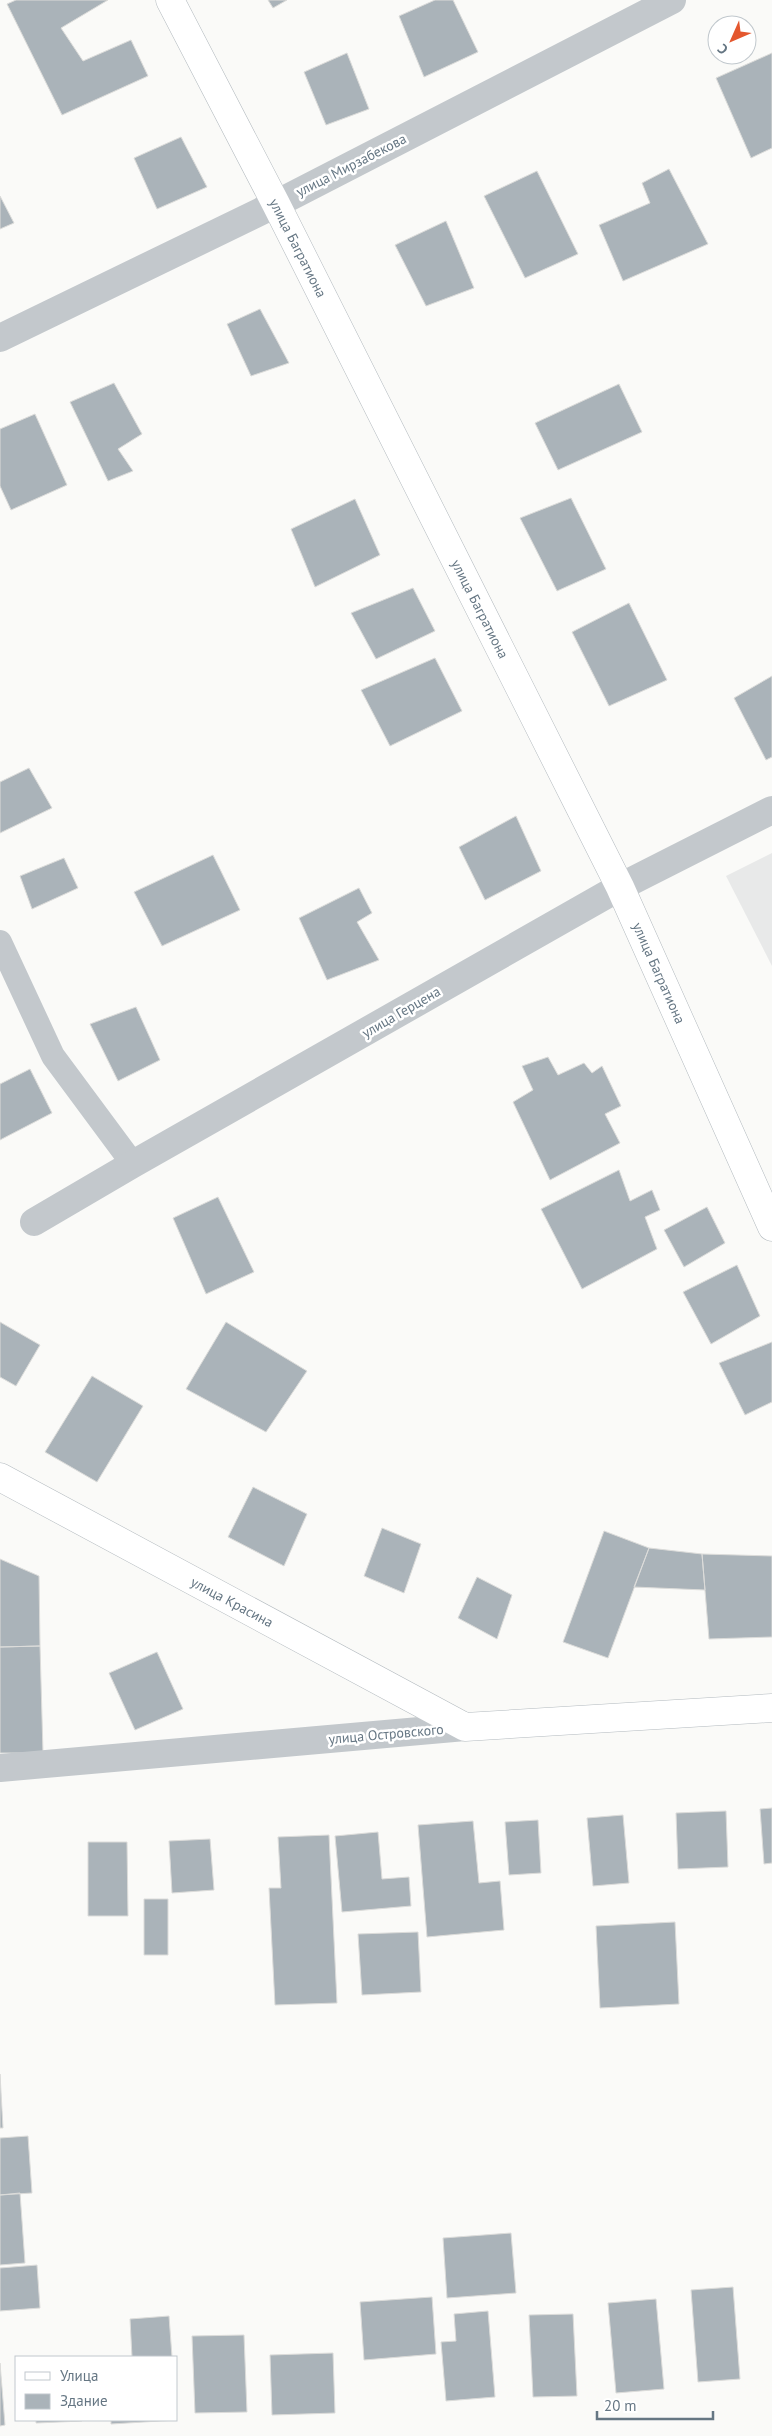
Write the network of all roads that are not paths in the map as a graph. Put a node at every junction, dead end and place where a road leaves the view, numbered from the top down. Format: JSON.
{"nodes":[{"id":1,"x":170,"y":0,"type":"edge"},
{"id":2,"x":672,"y":0,"type":"edge"},
{"id":3,"x":276,"y":204,"type":"junction"},
{"id":4,"x":0,"y":338,"type":"edge"},
{"id":5,"x":772,"y":810,"type":"edge"},
{"id":6,"x":620,"y":888,"type":"junction"},
{"id":7,"x":0,"y":942,"type":"edge"},
{"id":8,"x":132,"y":1164,"type":"junction"},
{"id":9,"x":34,"y":1222,"type":"dead end"},
{"id":10,"x":772,"y":1227,"type":"edge"},
{"id":11,"x":0,"y":1477,"type":"edge"},
{"id":12,"x":772,"y":1708,"type":"edge"},
{"id":13,"x":465,"y":1727,"type":"junction"},
{"id":14,"x":0,"y":1768,"type":"edge"}],
"edges":[{"from":1,"to":3,"type":"main road","name":"улица Багратиона"},
{"from":2,"to":3,"type":"street","name":"улица Мирзабекова"},
{"from":3,"to":4,"type":"street","name":"улица Мирзабекова"},
{"from":3,"to":6,"type":"main road","name":"улица Багратиона"},
{"from":5,"to":6,"type":"street","name":"улица Герцена"},
{"from":6,"to":8,"type":"street","name":"улица Герцена"},
{"from":6,"to":10,"type":"main road","name":"улица Багратиона"},
{"from":7,"to":8,"type":"lane"},
{"from":8,"to":9,"type":"street","name":"улица Герцена"},
{"from":11,"to":13,"type":"main road","name":"улица Красина"},
{"from":12,"to":13,"type":"main road","name":"улица Островского"},
{"from":13,"to":14,"type":"street","name":"улица Островского"}]}
